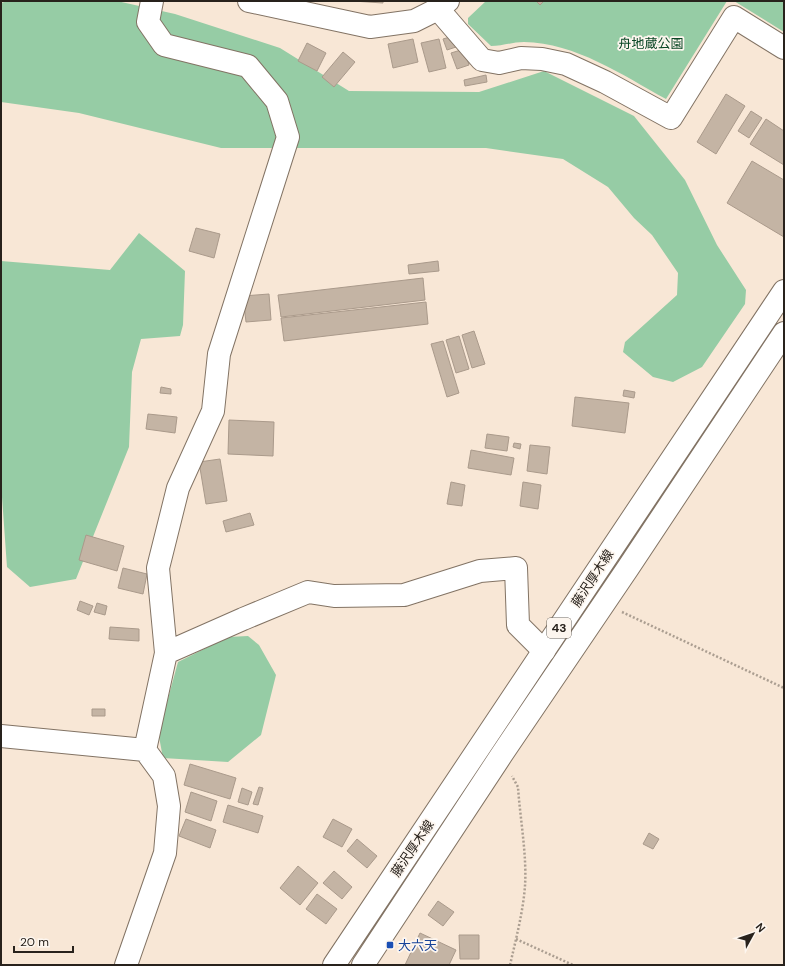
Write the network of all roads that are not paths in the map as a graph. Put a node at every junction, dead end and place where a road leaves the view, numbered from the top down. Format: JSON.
{"nodes":[{"id":1,"x":152,"y":1,"type":"edge"},
{"id":2,"x":249,"y":1,"type":"edge"},
{"id":3,"x":443,"y":5,"type":"edge"},
{"id":4,"x":784,"y":48,"type":"edge"},
{"id":5,"x":784,"y":291,"type":"edge"},
{"id":6,"x":784,"y":333,"type":"edge"},
{"id":7,"x":544,"y":651,"type":"junction"},
{"id":8,"x":166,"y":653,"type":"junction"},
{"id":9,"x":1,"y":736,"type":"edge"},
{"id":10,"x":145,"y":750,"type":"junction"},
{"id":11,"x":126,"y":965,"type":"edge"},
{"id":12,"x":334,"y":965,"type":"edge"},
{"id":13,"x":362,"y":965,"type":"edge"}],
"edges":[{"from":1,"to":8,"type":"street"},
{"from":2,"to":3,"type":"street"},
{"from":3,"to":4,"type":"street"},
{"from":5,"to":7,"type":"street","name":"藤沢厚木線","number":"43"},
{"from":6,"to":13,"type":"street","name":"藤沢厚木線","number":"43"},
{"from":7,"to":8,"type":"street"},
{"from":7,"to":12,"type":"street","name":"藤沢厚木線","number":"43"},
{"from":8,"to":10,"type":"street"},
{"from":9,"to":10,"type":"street"},
{"from":10,"to":11,"type":"street"}]}
